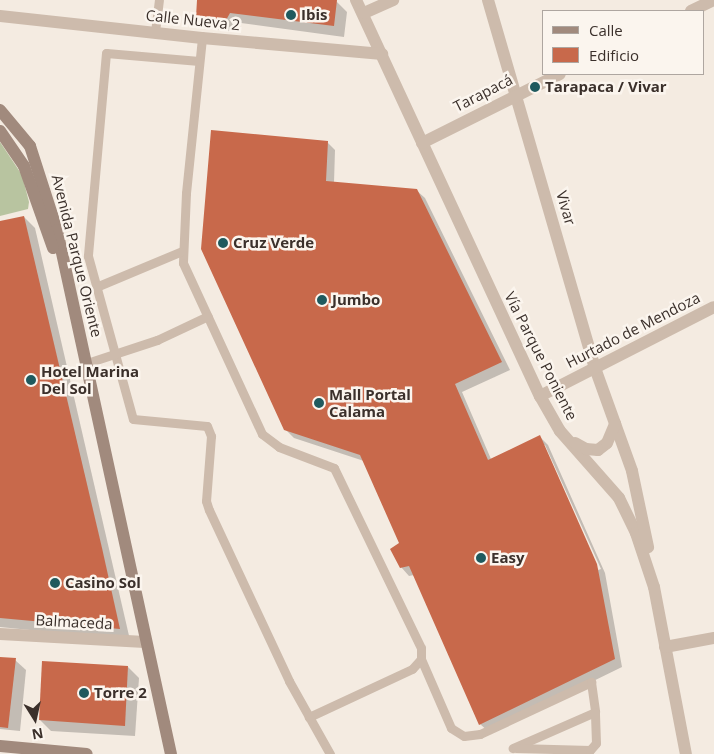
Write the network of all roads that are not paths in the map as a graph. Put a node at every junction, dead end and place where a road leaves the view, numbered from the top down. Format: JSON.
{"nodes":[{"id":1,"x":159,"y":0,"type":"edge"},
{"id":2,"x":356,"y":0,"type":"edge"},
{"id":3,"x":393,"y":0,"type":"edge"},
{"id":4,"x":488,"y":0,"type":"edge"},
{"id":5,"x":714,"y":0,"type":"edge"},
{"id":6,"x":693,"y":10,"type":"edge"},
{"id":7,"x":364,"y":13,"type":"junction"},
{"id":8,"x":0,"y":16,"type":"edge"},
{"id":9,"x":155,"y":32,"type":"junction"},
{"id":10,"x":202,"y":38,"type":"junction"},
{"id":11,"x":382,"y":54,"type":"junction"},
{"id":12,"x":199,"y":60,"type":"junction"},
{"id":13,"x":558,"y":75,"type":"edge"},
{"id":14,"x":517,"y":94,"type":"junction"},
{"id":15,"x":0,"y":110,"type":"edge"},
{"id":16,"x":0,"y":131,"type":"edge"},
{"id":17,"x":422,"y":143,"type":"junction"},
{"id":18,"x":182,"y":250,"type":"junction"},
{"id":19,"x":96,"y":288,"type":"junction"},
{"id":20,"x":714,"y":307,"type":"edge"},
{"id":21,"x":208,"y":316,"type":"junction"},
{"id":22,"x":116,"y":355,"type":"junction"},
{"id":23,"x":87,"y":363,"type":"junction"},
{"id":24,"x":595,"y":368,"type":"junction"},
{"id":25,"x":540,"y":396,"type":"junction"},
{"id":26,"x":615,"y":424,"type":"junction"},
{"id":27,"x":564,"y":436,"type":"junction"},
{"id":28,"x":654,"y":587,"type":"junction"},
{"id":29,"x":0,"y":634,"type":"edge"},
{"id":30,"x":714,"y":638,"type":"edge"},
{"id":31,"x":145,"y":642,"type":"junction"},
{"id":32,"x":665,"y":647,"type":"junction"},
{"id":33,"x":421,"y":659,"type":"junction"},
{"id":34,"x":595,"y":712,"type":"junction"},
{"id":35,"x":309,"y":717,"type":"junction"},
{"id":36,"x":0,"y":746,"type":"edge"},
{"id":37,"x":87,"y":754,"type":"edge"},
{"id":38,"x":171,"y":754,"type":"edge"},
{"id":39,"x":330,"y":754,"type":"edge"},
{"id":40,"x":686,"y":754,"type":"edge"}],
"edges":[{"from":1,"to":9,"type":"lane"},
{"from":2,"to":7,"type":"street","name":"Vía Parque Poniente"},
{"from":3,"to":7,"type":"street"},
{"from":4,"to":14,"type":"street","name":"Vivar"},
{"from":5,"to":6,"type":"street"},
{"from":7,"to":11,"type":"street","name":"Vía Parque Poniente"},
{"from":8,"to":9,"type":"street","name":"Calle Nueva 2"},
{"from":9,"to":10,"type":"street","name":"Calle Nueva 2"},
{"from":10,"to":11,"type":"street","name":"Calle Nueva 2"},
{"from":10,"to":12,"type":"lane"},
{"from":11,"to":17,"type":"street","name":"Vía Parque Poniente"},
{"from":12,"to":18,"type":"lane"},
{"from":12,"to":19,"type":"lane"},
{"from":13,"to":14,"type":"street","name":"Tarapacá"},
{"from":14,"to":17,"type":"street","name":"Tarapacá"},
{"from":14,"to":24,"type":"street","name":"Vivar"},
{"from":15,"to":23,"type":"street","name":"Avenida Parque Oriente"},
{"from":16,"to":23,"type":"street","name":"Avenida Parque Oriente"},
{"from":17,"to":25,"type":"street","name":"Vía Parque Poniente"},
{"from":18,"to":19,"type":"lane"},
{"from":18,"to":21,"type":"lane"},
{"from":19,"to":22,"type":"lane"},
{"from":20,"to":24,"type":"street","name":"Hurtado de Mendoza"},
{"from":21,"to":22,"type":"lane"},
{"from":21,"to":33,"type":"lane"},
{"from":22,"to":23,"type":"lane"},
{"from":22,"to":35,"type":"lane"},
{"from":23,"to":31,"type":"street","name":"Avenida Parque Oriente"},
{"from":24,"to":25,"type":"street","name":"Hurtado de Mendoza"},
{"from":24,"to":26,"type":"street","name":"Vivar"},
{"from":25,"to":27,"type":"street","name":"Vía Parque Poniente"},
{"from":26,"to":27,"type":"street"},
{"from":26,"to":28,"type":"street","name":"Vivar"},
{"from":27,"to":28,"type":"street","name":"Vía Parque Poniente"},
{"from":28,"to":32,"type":"street","name":"Vía Parque Poniente"},
{"from":29,"to":31,"type":"street","name":"Balmaceda"},
{"from":30,"to":32,"type":"street"},
{"from":31,"to":38,"type":"street","name":"Avenida Parque Oriente"},
{"from":32,"to":40,"type":"street","name":"Vía Parque Poniente"},
{"from":33,"to":34,"type":"lane"},
{"from":33,"to":35,"type":"lane"},
{"from":34,"to":34,"type":"lane"},
{"from":35,"to":39,"type":"lane"},
{"from":36,"to":37,"type":"street"}]}
